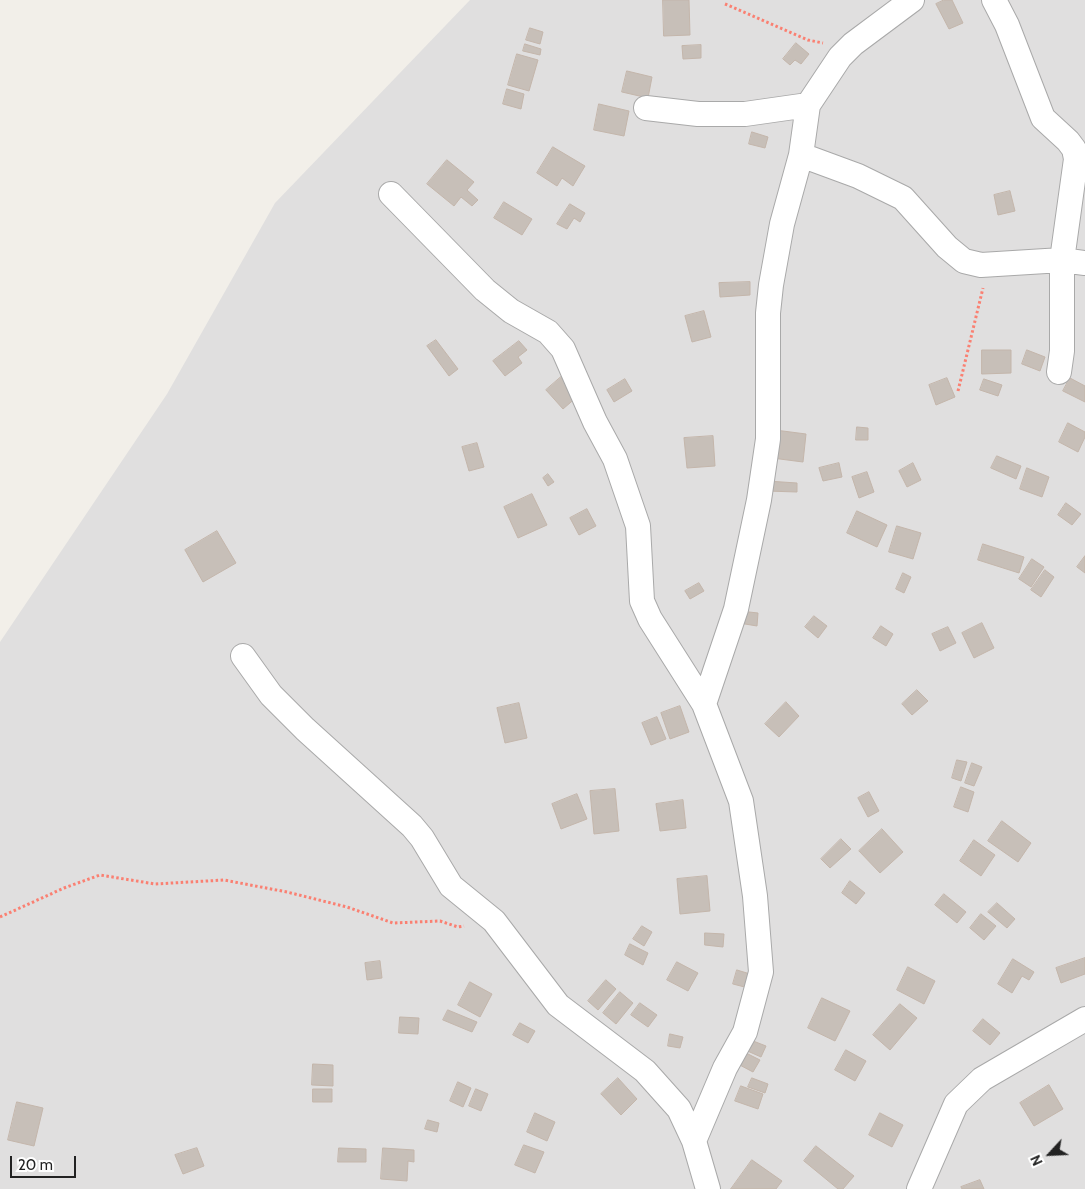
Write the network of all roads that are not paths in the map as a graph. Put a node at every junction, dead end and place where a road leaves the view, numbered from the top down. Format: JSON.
{"nodes":[{"id":1,"x":912,"y":0,"type":"edge"},
{"id":2,"x":994,"y":0,"type":"edge"},
{"id":3,"x":808,"y":105,"type":"junction"},
{"id":4,"x":646,"y":108,"type":"dead end"},
{"id":5,"x":801,"y":155,"type":"junction"},
{"id":6,"x":390,"y":194,"type":"dead end"},
{"id":7,"x":1074,"y":262,"type":"edge"},
{"id":8,"x":1059,"y":372,"type":"dead end"},
{"id":9,"x":243,"y":656,"type":"dead end"},
{"id":10,"x":704,"y":704,"type":"junction"},
{"id":11,"x":1085,"y":1019,"type":"edge"},
{"id":12,"x":694,"y":1141,"type":"junction"},
{"id":13,"x":708,"y":1189,"type":"edge"},
{"id":14,"x":919,"y":1189,"type":"edge"}],
"edges":[{"from":1,"to":3,"type":"street"},
{"from":2,"to":7,"type":"street"},
{"from":3,"to":4,"type":"street"},
{"from":3,"to":5,"type":"street"},
{"from":5,"to":7,"type":"street"},
{"from":5,"to":10,"type":"street"},
{"from":6,"to":10,"type":"street"},
{"from":7,"to":8,"type":"street"},
{"from":9,"to":12,"type":"street"},
{"from":10,"to":12,"type":"street"},
{"from":11,"to":14,"type":"street"},
{"from":12,"to":13,"type":"street"}]}
